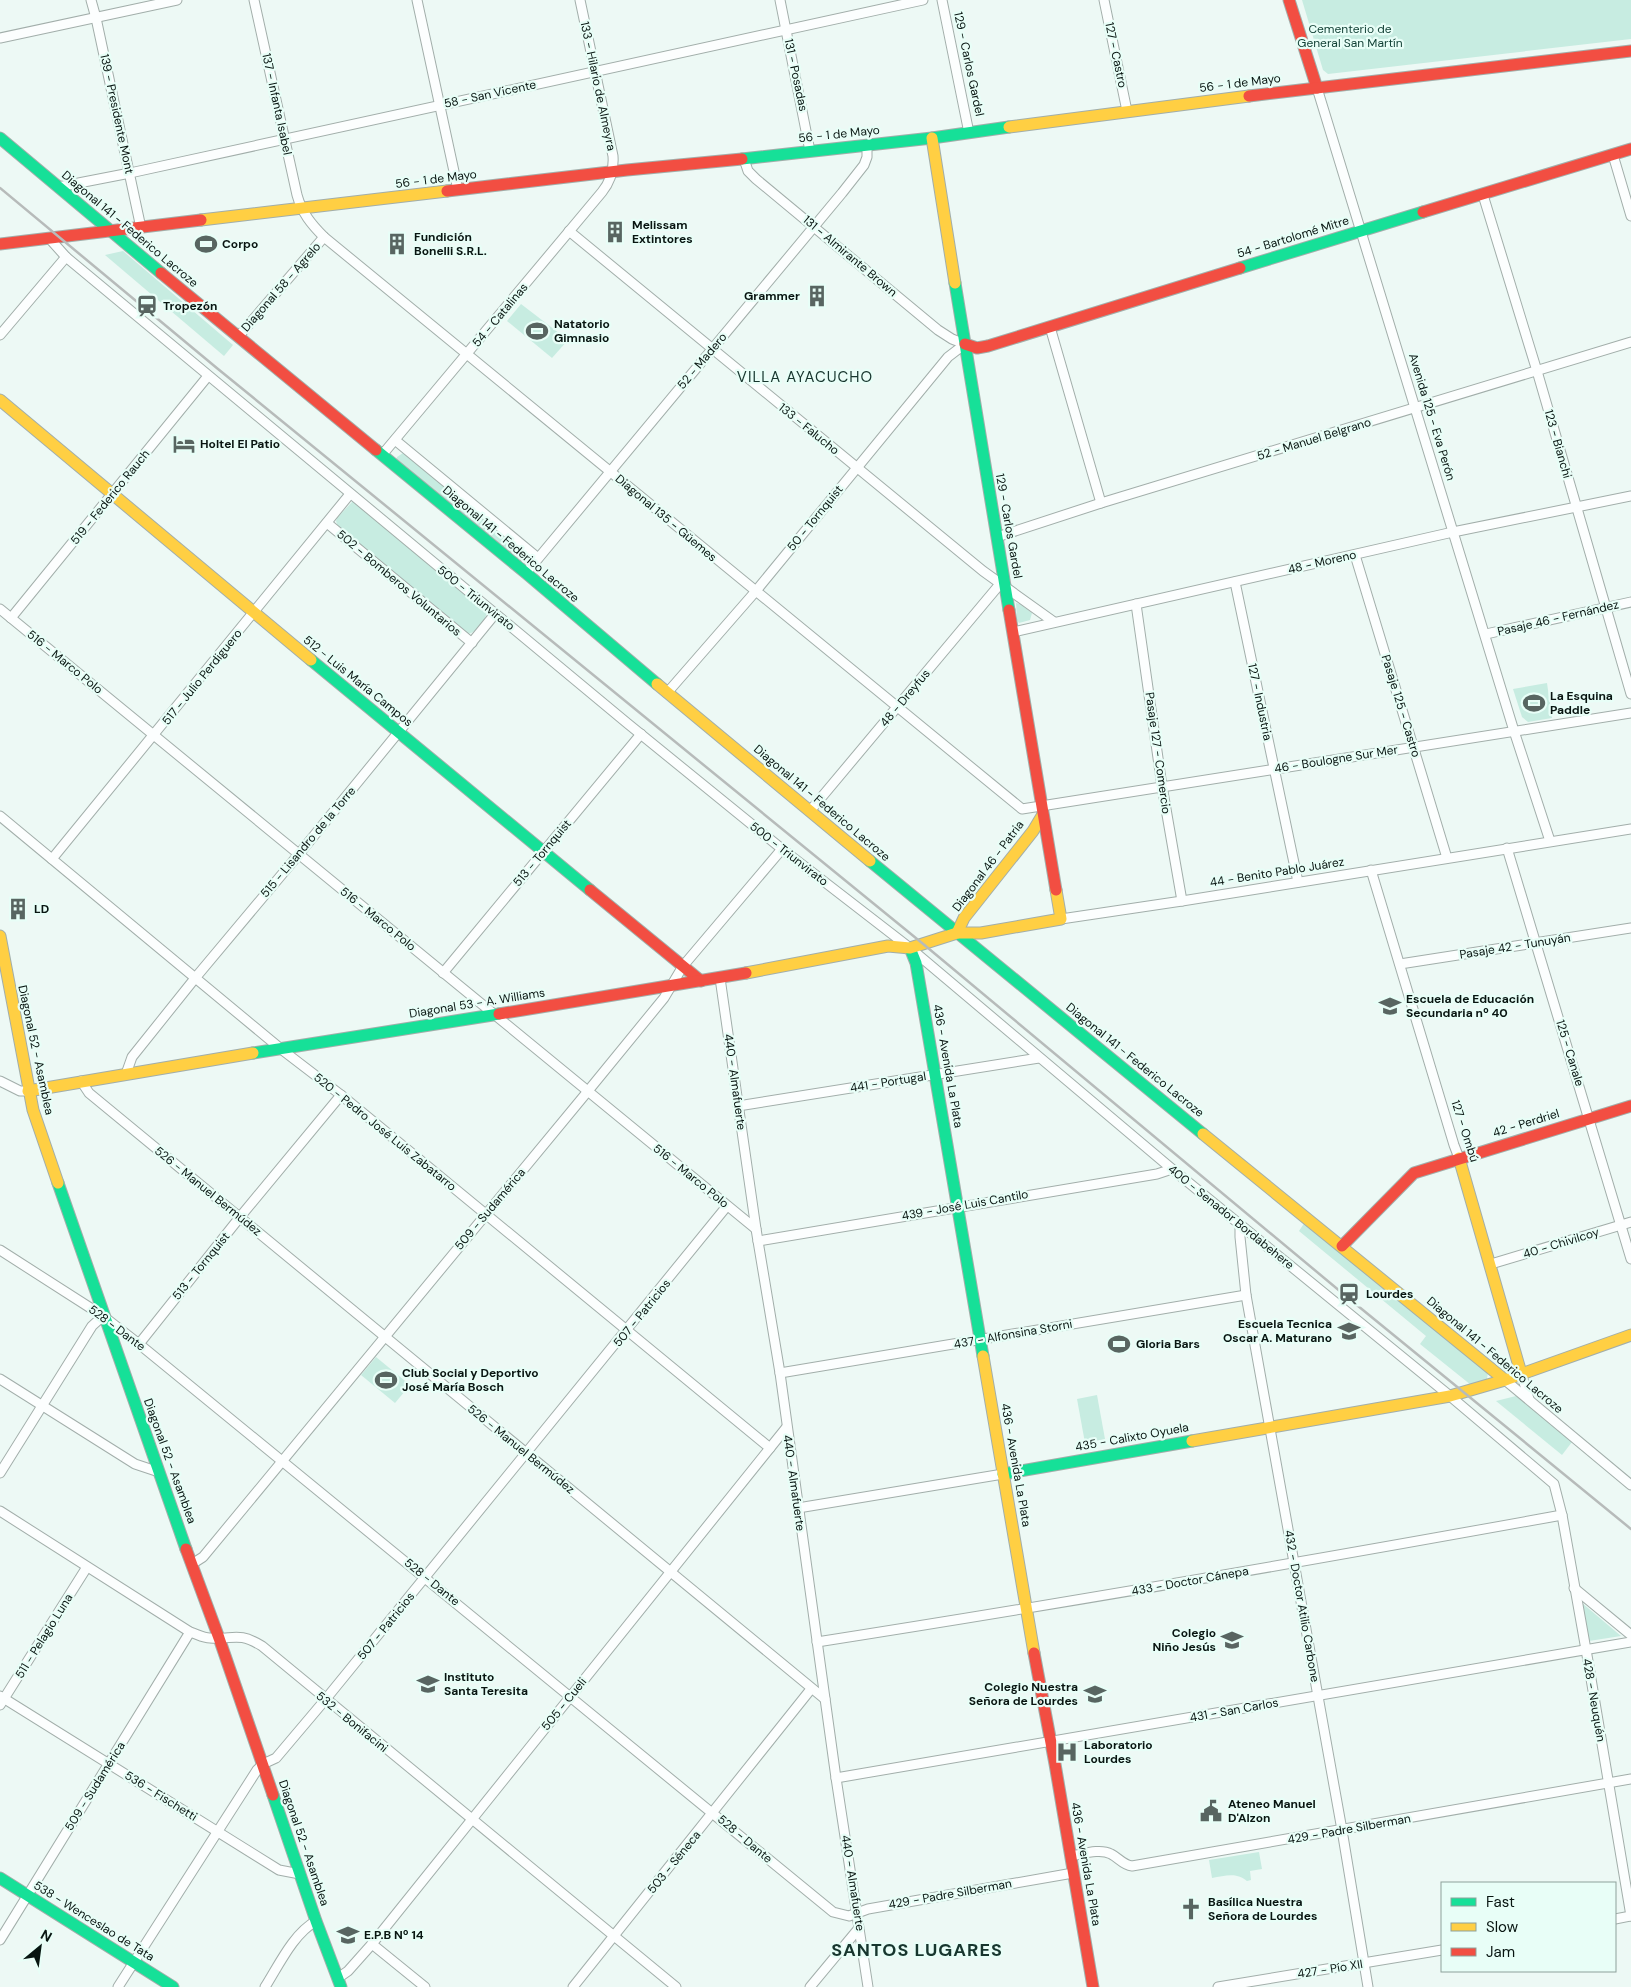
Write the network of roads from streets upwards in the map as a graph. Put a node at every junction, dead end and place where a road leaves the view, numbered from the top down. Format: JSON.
{"nodes":[{"id":1,"x":91,"y":0,"type":"edge"},
{"id":2,"x":177,"y":0,"type":"edge"},
{"id":3,"x":254,"y":0,"type":"edge"},
{"id":4,"x":417,"y":0,"type":"edge"},
{"id":5,"x":580,"y":0,"type":"edge"},
{"id":6,"x":780,"y":0,"type":"edge"},
{"id":7,"x":922,"y":0,"type":"edge"},
{"id":8,"x":942,"y":0,"type":"edge"},
{"id":9,"x":1104,"y":0,"type":"edge"},
{"id":10,"x":1289,"y":0,"type":"edge"},
{"id":11,"x":96,"y":18,"type":"junction"},
{"id":12,"x":786,"y":30,"type":"junction"},
{"id":13,"x":0,"y":38,"type":"edge"},
{"id":14,"x":1631,"y":51,"type":"edge"},
{"id":15,"x":596,"y":71,"type":"junction"},
{"id":16,"x":1317,"y":88,"type":"junction"},
{"id":17,"x":440,"y":104,"type":"junction"},
{"id":18,"x":1127,"y":111,"type":"junction"},
{"id":19,"x":969,"y":133,"type":"junction"},
{"id":20,"x":0,"y":138,"type":"edge"},
{"id":21,"x":932,"y":138,"type":"junction"},
{"id":22,"x":285,"y":139,"type":"junction"},
{"id":23,"x":867,"y":145,"type":"junction"},
{"id":24,"x":1631,"y":149,"type":"edge"},
{"id":25,"x":810,"y":151,"type":"junction"},
{"id":26,"x":1612,"y":155,"type":"junction"},
{"id":27,"x":744,"y":159,"type":"junction"},
{"id":28,"x":612,"y":172,"type":"junction"},
{"id":29,"x":130,"y":173,"type":"junction"},
{"id":30,"x":58,"y":187,"type":"junction"},
{"id":31,"x":458,"y":190,"type":"junction"},
{"id":32,"x":1483,"y":195,"type":"junction"},
{"id":33,"x":300,"y":209,"type":"junction"},
{"id":34,"x":1631,"y":216,"type":"edge"},
{"id":35,"x":814,"y":226,"type":"junction"},
{"id":36,"x":141,"y":228,"type":"junction"},
{"id":37,"x":1360,"y":230,"type":"junction"},
{"id":38,"x":569,"y":231,"type":"junction"},
{"id":39,"x":112,"y":232,"type":"junction"},
{"id":40,"x":324,"y":236,"type":"junction"},
{"id":41,"x":49,"y":238,"type":"junction"},
{"id":42,"x":0,"y":244,"type":"edge"},
{"id":43,"x":66,"y":257,"type":"junction"},
{"id":44,"x":1050,"y":327,"type":"junction"},
{"id":45,"x":0,"y":335,"type":"edge"},
{"id":46,"x":238,"y":337,"type":"junction"},
{"id":47,"x":1631,"y":342,"type":"edge"},
{"id":48,"x":964,"y":344,"type":"junction"},
{"id":49,"x":712,"y":350,"type":"junction"},
{"id":50,"x":467,"y":355,"type":"junction"},
{"id":51,"x":1537,"y":371,"type":"junction"},
{"id":52,"x":208,"y":376,"type":"junction"},
{"id":53,"x":0,"y":400,"type":"edge"},
{"id":54,"x":1416,"y":408,"type":"junction"},
{"id":55,"x":395,"y":440,"type":"junction"},
{"id":56,"x":382,"y":455,"type":"junction"},
{"id":57,"x":856,"y":468,"type":"junction"},
{"id":58,"x":610,"y":472,"type":"junction"},
{"id":59,"x":112,"y":494,"type":"junction"},
{"id":60,"x":350,"y":494,"type":"junction"},
{"id":61,"x":1631,"y":496,"type":"edge"},
{"id":62,"x":1101,"y":503,"type":"junction"},
{"id":63,"x":1577,"y":508,"type":"junction"},
{"id":64,"x":327,"y":523,"type":"junction"},
{"id":65,"x":1453,"y":532,"type":"junction"},
{"id":66,"x":997,"y":537,"type":"junction"},
{"id":67,"x":1354,"y":555,"type":"junction"},
{"id":68,"x":538,"y":558,"type":"junction"},
{"id":69,"x":526,"y":573,"type":"junction"},
{"id":70,"x":1235,"y":582,"type":"junction"},
{"id":71,"x":1003,"y":586,"type":"junction"},
{"id":72,"x":755,"y":592,"type":"junction"},
{"id":73,"x":1631,"y":602,"type":"edge"},
{"id":74,"x":1136,"y":604,"type":"junction"},
{"id":75,"x":1607,"y":607,"type":"junction"},
{"id":76,"x":0,"y":609,"type":"edge"},
{"id":77,"x":254,"y":613,"type":"junction"},
{"id":78,"x":495,"y":614,"type":"junction"},
{"id":79,"x":11,"y":618,"type":"junction"},
{"id":80,"x":1054,"y":622,"type":"junction"},
{"id":81,"x":1013,"y":632,"type":"junction"},
{"id":82,"x":1486,"y":634,"type":"junction"},
{"id":83,"x":472,"y":643,"type":"junction"},
{"id":84,"x":667,"y":693,"type":"junction"},
{"id":85,"x":1631,"y":694,"type":"edge"},
{"id":86,"x":898,"y":708,"type":"junction"},
{"id":87,"x":1631,"y":713,"type":"edge"},
{"id":88,"x":1514,"y":731,"type":"junction"},
{"id":89,"x":398,"y":732,"type":"junction"},
{"id":90,"x":641,"y":734,"type":"junction"},
{"id":91,"x":154,"y":736,"type":"junction"},
{"id":92,"x":1414,"y":746,"type":"junction"},
{"id":93,"x":1274,"y":769,"type":"junction"},
{"id":94,"x":1162,"y":786,"type":"junction"},
{"id":95,"x":1041,"y":810,"type":"junction"},
{"id":96,"x":810,"y":811,"type":"junction"},
{"id":97,"x":0,"y":816,"type":"edge"},
{"id":98,"x":1631,"y":829,"type":"edge"},
{"id":99,"x":1550,"y":841,"type":"junction"},
{"id":100,"x":1507,"y":848,"type":"junction"},
{"id":101,"x":782,"y":850,"type":"junction"},
{"id":102,"x":543,"y":851,"type":"junction"},
{"id":103,"x":299,"y":854,"type":"junction"},
{"id":104,"x":1447,"y":858,"type":"junction"},
{"id":105,"x":52,"y":859,"type":"junction"},
{"id":106,"x":1371,"y":870,"type":"junction"},
{"id":107,"x":1298,"y":882,"type":"junction"},
{"id":108,"x":1182,"y":901,"type":"junction"},
{"id":109,"x":1060,"y":919,"type":"junction"},
{"id":110,"x":1631,"y":928,"type":"edge"},
{"id":111,"x":957,"y":933,"type":"junction"},
{"id":112,"x":0,"y":936,"type":"edge"},
{"id":113,"x":0,"y":941,"type":"edge"},
{"id":114,"x":928,"y":941,"type":"joint"},
{"id":115,"x":1537,"y":943,"type":"junction"},
{"id":116,"x":910,"y":948,"type":"junction"},
{"id":117,"x":1400,"y":964,"type":"junction"},
{"id":118,"x":683,"y":966,"type":"junction"},
{"id":119,"x":443,"y":973,"type":"junction"},
{"id":120,"x":196,"y":978,"type":"junction"},
{"id":121,"x":720,"y":978,"type":"junction"},
{"id":122,"x":701,"y":981,"type":"junction"},
{"id":123,"x":671,"y":986,"type":"junction"},
{"id":124,"x":493,"y":1015,"type":"junction"},
{"id":125,"x":281,"y":1049,"type":"junction"},
{"id":126,"x":1039,"y":1058,"type":"junction"},
{"id":127,"x":126,"y":1074,"type":"junction"},
{"id":128,"x":936,"y":1074,"type":"junction"},
{"id":129,"x":0,"y":1081,"type":"edge"},
{"id":130,"x":81,"y":1081,"type":"junction"},
{"id":131,"x":28,"y":1091,"type":"junction"},
{"id":132,"x":588,"y":1091,"type":"junction"},
{"id":133,"x":341,"y":1095,"type":"junction"},
{"id":134,"x":738,"y":1106,"type":"junction"},
{"id":135,"x":1631,"y":1106,"type":"edge"},
{"id":136,"x":1589,"y":1118,"type":"junction"},
{"id":137,"x":1459,"y":1158,"type":"junction"},
{"id":138,"x":1172,"y":1169,"type":"junction"},
{"id":139,"x":728,"y":1206,"type":"junction"},
{"id":140,"x":958,"y":1206,"type":"junction"},
{"id":141,"x":486,"y":1214,"type":"junction"},
{"id":142,"x":240,"y":1217,"type":"junction"},
{"id":143,"x":1631,"y":1222,"type":"edge"},
{"id":144,"x":1240,"y":1225,"type":"junction"},
{"id":145,"x":1621,"y":1225,"type":"junction"},
{"id":146,"x":756,"y":1230,"type":"junction"},
{"id":147,"x":758,"y":1241,"type":"junction"},
{"id":148,"x":1342,"y":1246,"type":"junction"},
{"id":149,"x":0,"y":1250,"type":"edge"},
{"id":150,"x":1631,"y":1259,"type":"edge"},
{"id":151,"x":1491,"y":1264,"type":"junction"},
{"id":152,"x":1246,"y":1295,"type":"junction"},
{"id":153,"x":103,"y":1316,"type":"junction"},
{"id":154,"x":627,"y":1331,"type":"junction"},
{"id":155,"x":1631,"y":1335,"type":"edge"},
{"id":156,"x":383,"y":1337,"type":"junction"},
{"id":157,"x":980,"y":1339,"type":"junction"},
{"id":158,"x":139,"y":1344,"type":"junction"},
{"id":159,"x":780,"y":1373,"type":"junction"},
{"id":160,"x":1521,"y":1373,"type":"junction"},
{"id":161,"x":0,"y":1379,"type":"edge"},
{"id":162,"x":1506,"y":1380,"type":"junction"},
{"id":163,"x":1450,"y":1396,"type":"junction"},
{"id":164,"x":1530,"y":1400,"type":"junction"},
{"id":165,"x":42,"y":1405,"type":"junction"},
{"id":166,"x":786,"y":1428,"type":"junction"},
{"id":167,"x":1270,"y":1428,"type":"junction"},
{"id":168,"x":770,"y":1448,"type":"junction"},
{"id":169,"x":527,"y":1454,"type":"junction"},
{"id":170,"x":282,"y":1460,"type":"junction"},
{"id":171,"x":160,"y":1472,"type":"junction"},
{"id":172,"x":0,"y":1473,"type":"edge"},
{"id":173,"x":1003,"y":1474,"type":"junction"},
{"id":174,"x":1554,"y":1484,"type":"joint"},
{"id":175,"x":1631,"y":1485,"type":"edge"},
{"id":176,"x":798,"y":1508,"type":"junction"},
{"id":177,"x":0,"y":1511,"type":"edge"},
{"id":178,"x":1562,"y":1515,"type":"junction"},
{"id":179,"x":1295,"y":1563,"type":"junction"},
{"id":180,"x":192,"y":1564,"type":"junction"},
{"id":181,"x":87,"y":1567,"type":"junction"},
{"id":182,"x":670,"y":1571,"type":"junction"},
{"id":183,"x":426,"y":1578,"type":"junction"},
{"id":184,"x":1574,"y":1588,"type":"junction"},
{"id":185,"x":1026,"y":1609,"type":"junction"},
{"id":186,"x":190,"y":1632,"type":"junction"},
{"id":187,"x":1631,"y":1635,"type":"edge"},
{"id":188,"x":219,"y":1638,"type":"junction"},
{"id":189,"x":818,"y":1642,"type":"junction"},
{"id":190,"x":1631,"y":1642,"type":"edge"},
{"id":191,"x":1586,"y":1650,"type":"junction"},
{"id":192,"x":811,"y":1688,"type":"junction"},
{"id":193,"x":1318,"y":1695,"type":"junction"},
{"id":194,"x":570,"y":1696,"type":"junction"},
{"id":195,"x":825,"y":1699,"type":"junction"},
{"id":196,"x":1,"y":1700,"type":"edge"},
{"id":197,"x":326,"y":1700,"type":"junction"},
{"id":198,"x":1050,"y":1741,"type":"junction"},
{"id":199,"x":109,"y":1764,"type":"junction"},
{"id":200,"x":263,"y":1764,"type":"junction"},
{"id":201,"x":836,"y":1778,"type":"junction"},
{"id":202,"x":1631,"y":1779,"type":"edge"},
{"id":203,"x":1608,"y":1784,"type":"junction"},
{"id":204,"x":713,"y":1813,"type":"junction"},
{"id":205,"x":471,"y":1819,"type":"junction"},
{"id":206,"x":1342,"y":1830,"type":"junction"},
{"id":207,"x":218,"y":1832,"type":"junction"},
{"id":208,"x":1071,"y":1856,"type":"junction"},
{"id":209,"x":1073,"y":1873,"type":"junction"},
{"id":210,"x":300,"y":1874,"type":"junction"},
{"id":211,"x":0,"y":1878,"type":"edge"},
{"id":212,"x":27,"y":1895,"type":"junction"},
{"id":213,"x":858,"y":1914,"type":"junction"},
{"id":214,"x":1631,"y":1916,"type":"edge"},
{"id":215,"x":1616,"y":1919,"type":"edge"},
{"id":216,"x":316,"y":1921,"type":"junction"},
{"id":217,"x":859,"y":1928,"type":"junction"},
{"id":218,"x":614,"y":1936,"type":"junction"},
{"id":219,"x":0,"y":1940,"type":"edge"},
{"id":220,"x":372,"y":1944,"type":"junction"},
{"id":221,"x":1441,"y":1950,"type":"edge"},
{"id":222,"x":134,"y":1962,"type":"junction"},
{"id":223,"x":1363,"y":1964,"type":"junction"},
{"id":224,"x":340,"y":1982,"type":"edge"},
{"id":225,"x":118,"y":1987,"type":"edge"},
{"id":226,"x":173,"y":1987,"type":"edge"},
{"id":227,"x":265,"y":1987,"type":"edge"},
{"id":228,"x":425,"y":1987,"type":"edge"},
{"id":229,"x":573,"y":1987,"type":"edge"},
{"id":230,"x":676,"y":1987,"type":"edge"},
{"id":231,"x":810,"y":1987,"type":"edge"},
{"id":232,"x":868,"y":1987,"type":"edge"},
{"id":233,"x":1093,"y":1987,"type":"edge"},
{"id":234,"x":1218,"y":1987,"type":"edge"},
{"id":235,"x":1368,"y":1987,"type":"edge"}],
"edges":[{"from":1,"to":11,"type":"street","name":"139 - Presidente Mont"},
{"from":2,"to":11,"type":"street"},
{"from":3,"to":22,"type":"street","name":"137 - Infanta Isabel"},
{"from":4,"to":17,"type":"street"},
{"from":5,"to":15,"type":"street","name":"133 - Hilario de Almeyra"},
{"from":6,"to":12,"type":"street","name":"131 - Posadas"},
{"from":7,"to":12,"type":"street","name":"58 - San Vicente"},
{"from":8,"to":19,"type":"street","name":"129 - Carlos Gardel"},
{"from":9,"to":18,"type":"street","name":"127 - Castro"},
{"from":10,"to":16,"type":"street","name":"Avenida 125 - Eva Perón"},
{"from":11,"to":13,"type":"street"},
{"from":11,"to":29,"type":"street","name":"139 - Presidente Mont"},
{"from":12,"to":15,"type":"street","name":"58 - San Vicente"},
{"from":12,"to":25,"type":"street","name":"131 - Posadas"},
{"from":14,"to":16,"type":"street","name":"56 - 1 de Mayo"},
{"from":15,"to":17,"type":"street","name":"58 - San Vicente"},
{"from":15,"to":28,"type":"street","name":"133 - Hilario de Almeyra"},
{"from":16,"to":18,"type":"street","name":"56 - 1 de Mayo"},
{"from":16,"to":37,"type":"street","name":"Avenida 125 - Eva Perón"},
{"from":17,"to":22,"type":"street","name":"58 - San Vicente"},
{"from":17,"to":31,"type":"street"},
{"from":18,"to":19,"type":"street","name":"56 - 1 de Mayo"},
{"from":19,"to":21,"type":"street","name":"56 - 1 de Mayo"},
{"from":20,"to":30,"type":"street","name":"Diagonal 141 - Federico Lacroze"},
{"from":21,"to":23,"type":"street","name":"56 - 1 de Mayo"},
{"from":21,"to":48,"type":"street","name":"129 - Carlos Gardel"},
{"from":22,"to":29,"type":"street","name":"58 - San Vicente"},
{"from":22,"to":33,"type":"street","name":"137 - Infanta Isabel"},
{"from":23,"to":25,"type":"street","name":"56 - 1 de Mayo"},
{"from":23,"to":35,"type":"street","name":"52 - Madero"},
{"from":24,"to":26,"type":"street","name":"54 - Bartolomé Mitre"},
{"from":25,"to":27,"type":"street","name":"56 - 1 de Mayo"},
{"from":26,"to":32,"type":"street","name":"54 - Bartolomé Mitre"},
{"from":26,"to":34,"type":"street"},
{"from":27,"to":28,"type":"street","name":"56 - 1 de Mayo"},
{"from":27,"to":35,"type":"street","name":"131 - Almirante Brown"},
{"from":28,"to":31,"type":"street","name":"56 - 1 de Mayo"},
{"from":28,"to":38,"type":"street","name":"54 - Catalinas"},
{"from":29,"to":30,"type":"street","name":"58 - San Vicente"},
{"from":29,"to":36,"type":"street","name":"139 - Presidente Mont"},
{"from":30,"to":39,"type":"street","name":"Diagonal 141 - Federico Lacroze"},
{"from":31,"to":33,"type":"street","name":"56 - 1 de Mayo"},
{"from":32,"to":37,"type":"street","name":"54 - Bartolomé Mitre"},
{"from":32,"to":51,"type":"street","name":"123 - Bianchi"},
{"from":33,"to":36,"type":"street","name":"56 - 1 de Mayo"},
{"from":33,"to":40,"type":"street","name":"Diagonal 135 - Güemes"},
{"from":35,"to":48,"type":"street","name":"131 - Almirante Brown"},
{"from":35,"to":49,"type":"street","name":"52 - Madero"},
{"from":36,"to":39,"type":"street","name":"56 - 1 de Mayo"},
{"from":37,"to":44,"type":"street","name":"54 - Bartolomé Mitre"},
{"from":37,"to":54,"type":"street","name":"Avenida 125 - Eva Perón"},
{"from":38,"to":49,"type":"street","name":"133 - Falucho"},
{"from":38,"to":50,"type":"street","name":"54 - Catalinas"},
{"from":39,"to":41,"type":"street","name":"56 - 1 de Mayo"},
{"from":39,"to":46,"type":"street","name":"Diagonal 141 - Federico Lacroze"},
{"from":40,"to":46,"type":"street","name":"Diagonal 58 - Agrelo"},
{"from":40,"to":50,"type":"street","name":"Diagonal 135 - Güemes"},
{"from":41,"to":42,"type":"street","name":"56 - 1 de Mayo"},
{"from":41,"to":43,"type":"street","name":"500 - Triunvirato"},
{"from":43,"to":45,"type":"street"},
{"from":43,"to":52,"type":"street","name":"500 - Triunvirato"},
{"from":44,"to":48,"type":"street","name":"54 - Bartolomé Mitre"},
{"from":44,"to":62,"type":"street"},
{"from":46,"to":56,"type":"street","name":"Diagonal 141 - Federico Lacroze"},
{"from":47,"to":51,"type":"street","name":"52 - Manuel Belgrano"},
{"from":48,"to":57,"type":"street","name":"50 - Tornquist"},
{"from":48,"to":66,"type":"street","name":"129 - Carlos Gardel"},
{"from":49,"to":57,"type":"street","name":"133 - Falucho"},
{"from":49,"to":58,"type":"street","name":"52 - Madero"},
{"from":50,"to":55,"type":"street","name":"54 - Catalinas"},
{"from":50,"to":58,"type":"street","name":"Diagonal 135 - Güemes"},
{"from":51,"to":54,"type":"street","name":"52 - Manuel Belgrano"},
{"from":51,"to":63,"type":"street","name":"123 - Bianchi"},
{"from":52,"to":59,"type":"street","name":"519 - Federico Rauch"},
{"from":52,"to":60,"type":"street","name":"500 - Triunvirato"},
{"from":53,"to":59,"type":"street","name":"512 - Luis María Campos"},
{"from":54,"to":62,"type":"street","name":"52 - Manuel Belgrano"},
{"from":54,"to":65,"type":"street","name":"Avenida 125 - Eva Perón"},
{"from":55,"to":56,"type":"street","name":"54 - Catalinas"},
{"from":55,"to":68,"type":"street","name":"Diagonal 141 - Federico Lacroze"},
{"from":56,"to":69,"type":"street","name":"Diagonal 141 - Federico Lacroze"},
{"from":57,"to":71,"type":"street","name":"133 - Falucho"},
{"from":57,"to":72,"type":"street","name":"50 - Tornquist"},
{"from":58,"to":68,"type":"street","name":"52 - Madero"},
{"from":58,"to":72,"type":"street","name":"Diagonal 135 - Güemes"},
{"from":59,"to":77,"type":"street","name":"512 - Luis María Campos"},
{"from":59,"to":79,"type":"street","name":"519 - Federico Rauch"},
{"from":60,"to":64,"type":"street","name":"517 - Julio Perdiguero"},
{"from":60,"to":78,"type":"street","name":"500 - Triunvirato"},
{"from":61,"to":63,"type":"street","name":"48 - Moreno"},
{"from":62,"to":66,"type":"street","name":"52 - Manuel Belgrano"},
{"from":63,"to":65,"type":"street","name":"48 - Moreno"},
{"from":63,"to":75,"type":"street","name":"123 - Bianchi"},
{"from":64,"to":77,"type":"street","name":"517 - Julio Perdiguero"},
{"from":64,"to":83,"type":"street","name":"502 - Bomberos Voluntarios"},
{"from":65,"to":67,"type":"street","name":"48 - Moreno"},
{"from":65,"to":82,"type":"street","name":"Avenida 125 - Eva Perón"},
{"from":66,"to":71,"type":"street","name":"129 - Carlos Gardel"},
{"from":67,"to":70,"type":"street","name":"48 - Moreno"},
{"from":67,"to":92,"type":"street","name":"Pasaje 125 - Castro"},
{"from":68,"to":69,"type":"street","name":"52 - Madero"},
{"from":69,"to":84,"type":"street","name":"Diagonal 141 - Federico Lacroze"},
{"from":70,"to":74,"type":"street","name":"48 - Moreno"},
{"from":70,"to":93,"type":"street","name":"127 - Industria"},
{"from":71,"to":80,"type":"street","name":"133 - Falucho"},
{"from":71,"to":81,"type":"street","name":"129 - Carlos Gardel"},
{"from":71,"to":86,"type":"street","name":"48 - Dreyfus"},
{"from":72,"to":84,"type":"street","name":"50 - Tornquist"},
{"from":72,"to":86,"type":"street","name":"Diagonal 135 - Güemes"},
{"from":73,"to":75,"type":"street","name":"Pasaje 46 - Fernández"},
{"from":74,"to":80,"type":"street","name":"48 - Moreno"},
{"from":74,"to":94,"type":"street","name":"Pasaje 127 - Comercio"},
{"from":75,"to":82,"type":"street","name":"Pasaje 46 - Fernández"},
{"from":75,"to":85,"type":"street","name":"123 - Bianchi"},
{"from":76,"to":79,"type":"street","name":"516 - Marco Polo"},
{"from":77,"to":89,"type":"street","name":"512 - Luis María Campos"},
{"from":77,"to":91,"type":"street","name":"517 - Julio Perdiguero"},
{"from":78,"to":83,"type":"street","name":"515 - Lisandro de la Torre"},
{"from":78,"to":90,"type":"street","name":"500 - Triunvirato"},
{"from":79,"to":91,"type":"street","name":"516 - Marco Polo"},
{"from":80,"to":81,"type":"street","name":"48 - Moreno"},
{"from":81,"to":95,"type":"street","name":"129 - Carlos Gardel"},
{"from":82,"to":88,"type":"street","name":"Avenida 125 - Eva Perón"},
{"from":83,"to":89,"type":"street","name":"515 - Lisandro de la Torre"},
{"from":84,"to":96,"type":"street","name":"Diagonal 141 - Federico Lacroze"},
{"from":86,"to":95,"type":"street","name":"Diagonal 135 - Güemes"},
{"from":86,"to":96,"type":"street","name":"48 - Dreyfus"},
{"from":87,"to":88,"type":"street","name":"46 - Boulogne Sur Mer"},
{"from":88,"to":92,"type":"street","name":"46 - Boulogne Sur Mer"},
{"from":88,"to":99,"type":"street","name":"Avenida 125 - Eva Perón"},
{"from":89,"to":102,"type":"street","name":"512 - Luis María Campos"},
{"from":89,"to":103,"type":"street","name":"515 - Lisandro de la Torre"},
{"from":90,"to":101,"type":"street","name":"500 - Triunvirato"},
{"from":90,"to":102,"type":"street","name":"513 - Tornquist"},
{"from":91,"to":103,"type":"street","name":"516 - Marco Polo"},
{"from":91,"to":105,"type":"street","name":"517 - Julio Perdiguero"},
{"from":92,"to":93,"type":"street","name":"46 - Boulogne Sur Mer"},
{"from":92,"to":104,"type":"street","name":"Pasaje 125 - Castro"},
{"from":93,"to":94,"type":"street","name":"46 - Boulogne Sur Mer"},
{"from":93,"to":107,"type":"street","name":"127 - Industria"},
{"from":94,"to":95,"type":"street","name":"46 - Boulogne Sur Mer"},
{"from":94,"to":108,"type":"street","name":"Pasaje 127 - Comercio"},
{"from":95,"to":109,"type":"street","name":"129 - Carlos Gardel"},
{"from":95,"to":111,"type":"street","name":"Diagonal 46 - Patria"},
{"from":96,"to":111,"type":"street","name":"Diagonal 141 - Federico Lacroze"},
{"from":97,"to":105,"type":"street","name":"520 - Pedro José Luis Zabatarro"},
{"from":98,"to":99,"type":"street","name":"44 - Benito Pablo Juárez"},
{"from":99,"to":100,"type":"street","name":"44 - Benito Pablo Juárez"},
{"from":100,"to":104,"type":"street","name":"44 - Benito Pablo Juárez"},
{"from":100,"to":115,"type":"street","name":"125 - Canale"},
{"from":101,"to":116,"type":"street","name":"500 - Triunvirato"},
{"from":101,"to":118,"type":"street","name":"509 - Sudamérica"},
{"from":102,"to":118,"type":"street","name":"512 - Luis María Campos"},
{"from":102,"to":119,"type":"street","name":"513 - Tornquist"},
{"from":103,"to":119,"type":"street","name":"516 - Marco Polo"},
{"from":103,"to":120,"type":"street","name":"515 - Lisandro de la Torre"},
{"from":104,"to":106,"type":"street","name":"44 - Benito Pablo Juárez"},
{"from":105,"to":120,"type":"street","name":"520 - Pedro José Luis Zabatarro"},
{"from":106,"to":107,"type":"street","name":"44 - Benito Pablo Juárez"},
{"from":106,"to":117,"type":"street","name":"127 - Ombú"},
{"from":107,"to":108,"type":"street","name":"44 - Benito Pablo Juárez"},
{"from":108,"to":109,"type":"street","name":"44 - Benito Pablo Juárez"},
{"from":109,"to":111,"type":"street","name":"44 - Benito Pablo Juárez"},
{"from":110,"to":115,"type":"street","name":"Pasaje 42 - Tunuyán"},
{"from":111,"to":114,"type":"street","name":"44 - Benito Pablo Juárez"},
{"from":111,"to":148,"type":"street","name":"Diagonal 141 - Federico Lacroze"},
{"from":112,"to":113,"type":"street","name":"Diagonal 52 - Asamblea"},
{"from":113,"to":131,"type":"street","name":"Diagonal 52 - Asamblea"},
{"from":114,"to":116,"type":"street","name":"Diagonal 53 - A. Williams"},
{"from":115,"to":117,"type":"street","name":"Pasaje 42 - Tunuyán"},
{"from":115,"to":136,"type":"street","name":"125 - Canale"},
{"from":116,"to":121,"type":"street","name":"Diagonal 53 - A. Williams"},
{"from":116,"to":126,"type":"street","name":"400 - Senador Bordabehere"},
{"from":116,"to":128,"type":"street","name":"436 - Avenida La Plata"},
{"from":117,"to":137,"type":"street","name":"127 - Ombú"},
{"from":118,"to":122,"type":"street","name":"512 - Luis María Campos"},
{"from":118,"to":123,"type":"street","name":"509 - Sudamérica"},
{"from":119,"to":124,"type":"street","name":"516 - Marco Polo"},
{"from":120,"to":125,"type":"street","name":"520 - Pedro José Luis Zabatarro"},
{"from":120,"to":127,"type":"street","name":"515 - Lisandro de la Torre"},
{"from":121,"to":122,"type":"street","name":"Diagonal 53 - A. Williams"},
{"from":121,"to":134,"type":"street","name":"440 - Almafuerte"},
{"from":122,"to":123,"type":"street","name":"Diagonal 53 - A. Williams"},
{"from":123,"to":124,"type":"street","name":"Diagonal 53 - A. Williams"},
{"from":123,"to":132,"type":"street","name":"509 - Sudamérica"},
{"from":124,"to":125,"type":"street","name":"Diagonal 53 - A. Williams"},
{"from":124,"to":132,"type":"street","name":"516 - Marco Polo"},
{"from":125,"to":127,"type":"street","name":"Diagonal 53 - A. Williams"},
{"from":125,"to":133,"type":"street","name":"520 - Pedro José Luis Zabatarro"},
{"from":126,"to":128,"type":"street","name":"441 - Portugal"},
{"from":126,"to":138,"type":"street","name":"400 - Senador Bordabehere"},
{"from":127,"to":130,"type":"street","name":"Diagonal 53 - A. Williams"},
{"from":128,"to":134,"type":"street","name":"441 - Portugal"},
{"from":128,"to":140,"type":"street","name":"436 - Avenida La Plata"},
{"from":129,"to":131,"type":"street"},
{"from":130,"to":131,"type":"street","name":"Diagonal 53 - A. Williams"},
{"from":130,"to":142,"type":"street","name":"526 - Manuel Bermúdez"},
{"from":131,"to":153,"type":"street","name":"Diagonal 52 - Asamblea"},
{"from":132,"to":139,"type":"street","name":"516 - Marco Polo"},
{"from":132,"to":141,"type":"street","name":"509 - Sudamérica"},
{"from":133,"to":141,"type":"street","name":"520 - Pedro José Luis Zabatarro"},
{"from":133,"to":142,"type":"street","name":"513 - Tornquist"},
{"from":134,"to":146,"type":"street","name":"440 - Almafuerte"},
{"from":135,"to":136,"type":"street","name":"42 - Perdriel"},
{"from":136,"to":137,"type":"street","name":"42 - Perdriel"},
{"from":136,"to":145,"type":"street","name":"125 - Canale"},
{"from":137,"to":148,"type":"street","name":"42 - Perdriel"},
{"from":137,"to":151,"type":"street","name":"127 - Ombú"},
{"from":138,"to":140,"type":"street","name":"439 - José Luis Cantilo"},
{"from":138,"to":144,"type":"street","name":"400 - Senador Bordabehere"},
{"from":139,"to":146,"type":"street","name":"516 - Marco Polo"},
{"from":139,"to":154,"type":"street","name":"507 - Patricios"},
{"from":140,"to":147,"type":"street","name":"439 - José Luis Cantilo"},
{"from":140,"to":157,"type":"street","name":"436 - Avenida La Plata"},
{"from":141,"to":154,"type":"street","name":"520 - Pedro José Luis Zabatarro"},
{"from":141,"to":156,"type":"street","name":"509 - Sudamérica"},
{"from":142,"to":156,"type":"street","name":"526 - Manuel Bermúdez"},
{"from":142,"to":158,"type":"street","name":"513 - Tornquist"},
{"from":143,"to":145,"type":"street","name":"40 - Chivilcoy"},
{"from":144,"to":152,"type":"street","name":"432 - Doctor Atilio Carbone"},
{"from":144,"to":163,"type":"street","name":"400 - Senador Bordabehere"},
{"from":145,"to":150,"type":"street","name":"125 - Canale"},
{"from":145,"to":151,"type":"street","name":"40 - Chivilcoy"},
{"from":146,"to":147,"type":"street","name":"440 - Almafuerte"},
{"from":147,"to":159,"type":"street","name":"440 - Almafuerte"},
{"from":148,"to":162,"type":"street","name":"Diagonal 141 - Federico Lacroze"},
{"from":149,"to":153,"type":"street","name":"528 - Dante"},
{"from":151,"to":160,"type":"street","name":"127 - Ombú"},
{"from":152,"to":157,"type":"street","name":"437 - Alfonsina Storni"},
{"from":152,"to":167,"type":"street","name":"432 - Doctor Atilio Carbone"},
{"from":153,"to":158,"type":"street","name":"528 - Dante"},
{"from":153,"to":165,"type":"street"},
{"from":153,"to":171,"type":"street","name":"Diagonal 52 - Asamblea"},
{"from":154,"to":168,"type":"street","name":"520 - Pedro José Luis Zabatarro"},
{"from":154,"to":169,"type":"street","name":"507 - Patricios"},
{"from":155,"to":160,"type":"street","name":"435 - Calixto Oyuela"},
{"from":156,"to":169,"type":"street","name":"526 - Manuel Bermúdez"},
{"from":156,"to":170,"type":"street","name":"509 - Sudamérica"},
{"from":157,"to":159,"type":"street","name":"437 - Alfonsina Storni"},
{"from":157,"to":173,"type":"street","name":"436 - Avenida La Plata"},
{"from":158,"to":170,"type":"street","name":"528 - Dante"},
{"from":159,"to":166,"type":"street","name":"440 - Almafuerte"},
{"from":160,"to":162,"type":"street","name":"435 - Calixto Oyuela"},
{"from":160,"to":164,"type":"street","name":"127 - Ombú"},
{"from":161,"to":165,"type":"street"},
{"from":162,"to":163,"type":"street","name":"435 - Calixto Oyuela"},
{"from":162,"to":164,"type":"street","name":"Diagonal 141 - Federico Lacroze"},
{"from":163,"to":167,"type":"street","name":"435 - Calixto Oyuela"},
{"from":163,"to":174,"type":"street","name":"400 - Senador Bordabehere"},
{"from":164,"to":175,"type":"street","name":"Diagonal 141 - Federico Lacroze"},
{"from":165,"to":171,"type":"street"},
{"from":165,"to":172,"type":"street"},
{"from":166,"to":168,"type":"street","name":"505 - Cueli"},
{"from":166,"to":176,"type":"street","name":"440 - Almafuerte"},
{"from":167,"to":173,"type":"street","name":"435 - Calixto Oyuela"},
{"from":167,"to":179,"type":"street","name":"432 - Doctor Atilio Carbone"},
{"from":168,"to":182,"type":"street","name":"505 - Cueli"},
{"from":169,"to":182,"type":"street","name":"526 - Manuel Bermúdez"},
{"from":169,"to":183,"type":"street","name":"507 - Patricios"},
{"from":170,"to":180,"type":"street","name":"509 - Sudamérica"},
{"from":170,"to":183,"type":"street","name":"528 - Dante"},
{"from":171,"to":180,"type":"street","name":"Diagonal 52 - Asamblea"},
{"from":173,"to":176,"type":"street","name":"435 - Calixto Oyuela"},
{"from":173,"to":185,"type":"street","name":"436 - Avenida La Plata"},
{"from":174,"to":178,"type":"street","name":"428 - Neuquén"},
{"from":176,"to":189,"type":"street","name":"440 - Almafuerte"},
{"from":177,"to":181,"type":"street","name":"532 - Bonifacini"},
{"from":178,"to":179,"type":"street","name":"433 - Doctor Cánepa"},
{"from":178,"to":184,"type":"street","name":"428 - Neuquén"},
{"from":179,"to":185,"type":"street","name":"433 - Doctor Cánepa"},
{"from":179,"to":193,"type":"street","name":"432 - Doctor Atilio Carbone"},
{"from":180,"to":188,"type":"street","name":"Diagonal 52 - Asamblea"},
{"from":181,"to":186,"type":"street","name":"532 - Bonifacini"},
{"from":181,"to":196,"type":"street","name":"511 - Pelagio Luna"},
{"from":182,"to":192,"type":"street","name":"526 - Manuel Bermúdez"},
{"from":182,"to":194,"type":"street","name":"505 - Cueli"},
{"from":183,"to":194,"type":"street","name":"528 - Dante"},
{"from":183,"to":197,"type":"street","name":"507 - Patricios"},
{"from":184,"to":187,"type":"street"},
{"from":184,"to":191,"type":"street","name":"428 - Neuquén"},
{"from":185,"to":189,"type":"street","name":"433 - Doctor Cánepa"},
{"from":185,"to":198,"type":"street","name":"436 - Avenida La Plata"},
{"from":186,"to":188,"type":"street","name":"532 - Bonifacini"},
{"from":186,"to":199,"type":"street","name":"509 - Sudamérica"},
{"from":188,"to":197,"type":"street","name":"532 - Bonifacini"},
{"from":188,"to":200,"type":"street","name":"Diagonal 52 - Asamblea"},
{"from":189,"to":195,"type":"street","name":"440 - Almafuerte"},
{"from":190,"to":191,"type":"street","name":"431 - San Carlos"},
{"from":191,"to":193,"type":"street","name":"431 - San Carlos"},
{"from":191,"to":203,"type":"street","name":"428 - Neuquén"},
{"from":192,"to":195,"type":"street","name":"526 - Manuel Bermúdez"},
{"from":192,"to":204,"type":"street","name":"503 - Séneca"},
{"from":193,"to":198,"type":"street","name":"431 - San Carlos"},
{"from":193,"to":206,"type":"street","name":"432 - Doctor Atilio Carbone"},
{"from":194,"to":204,"type":"street","name":"528 - Dante"},
{"from":194,"to":205,"type":"street","name":"505 - Cueli"},
{"from":195,"to":201,"type":"street","name":"440 - Almafuerte"},
{"from":196,"to":199,"type":"street","name":"536 - Fischetti"},
{"from":197,"to":200,"type":"street","name":"507 - Patricios"},
{"from":197,"to":205,"type":"street","name":"532 - Bonifacini"},
{"from":198,"to":201,"type":"street","name":"431 - San Carlos"},
{"from":198,"to":208,"type":"street","name":"436 - Avenida La Plata"},
{"from":199,"to":207,"type":"street","name":"536 - Fischetti"},
{"from":199,"to":212,"type":"street","name":"509 - Sudamérica"},
{"from":200,"to":207,"type":"street","name":"507 - Patricios"},
{"from":200,"to":210,"type":"street","name":"Diagonal 52 - Asamblea"},
{"from":201,"to":213,"type":"street","name":"440 - Almafuerte"},
{"from":202,"to":203,"type":"street","name":"429 - Padre Silberman"},
{"from":203,"to":206,"type":"street","name":"429 - Padre Silberman"},
{"from":203,"to":214,"type":"street","name":"428 - Neuquén"},
{"from":204,"to":213,"type":"street","name":"528 - Dante"},
{"from":204,"to":218,"type":"street","name":"503 - Séneca"},
{"from":205,"to":218,"type":"street","name":"532 - Bonifacini"},
{"from":205,"to":220,"type":"street","name":"505 - Cueli"},
{"from":206,"to":208,"type":"street","name":"429 - Padre Silberman"},
{"from":206,"to":223,"type":"street","name":"432 - Doctor Atilio Carbone"},
{"from":207,"to":210,"type":"street","name":"536 - Fischetti"},
{"from":207,"to":222,"type":"street","name":"507 - Patricios"},
{"from":208,"to":209,"type":"street","name":"436 - Avenida La Plata"},
{"from":209,"to":213,"type":"street","name":"429 - Padre Silberman"},
{"from":209,"to":233,"type":"street","name":"436 - Avenida La Plata"},
{"from":210,"to":216,"type":"street","name":"Diagonal 52 - Asamblea"},
{"from":211,"to":212,"type":"street","name":"538 - Wenceslao de Tata"},
{"from":212,"to":219,"type":"street","name":"509 - Sudamérica"},
{"from":212,"to":222,"type":"street","name":"538 - Wenceslao de Tata"},
{"from":213,"to":217,"type":"street","name":"440 - Almafuerte"},
{"from":214,"to":215,"type":"street"},
{"from":216,"to":224,"type":"street","name":"Diagonal 52 - Asamblea"},
{"from":216,"to":227,"type":"street"},
{"from":217,"to":231,"type":"street"},
{"from":217,"to":232,"type":"street","name":"440 - Almafuerte"},
{"from":218,"to":229,"type":"street","name":"503 - Séneca"},
{"from":218,"to":230,"type":"street","name":"532 - Bonifacini"},
{"from":220,"to":224,"type":"street","name":"505 - Cueli"},
{"from":220,"to":228,"type":"street"},
{"from":221,"to":223,"type":"street","name":"427 - Pío XII"},
{"from":222,"to":225,"type":"street","name":"507 - Patricios"},
{"from":222,"to":226,"type":"street","name":"538 - Wenceslao de Tata"},
{"from":223,"to":234,"type":"street","name":"427 - Pío XII"},
{"from":223,"to":235,"type":"street","name":"432 - Doctor Atilio Carbone"}]}
